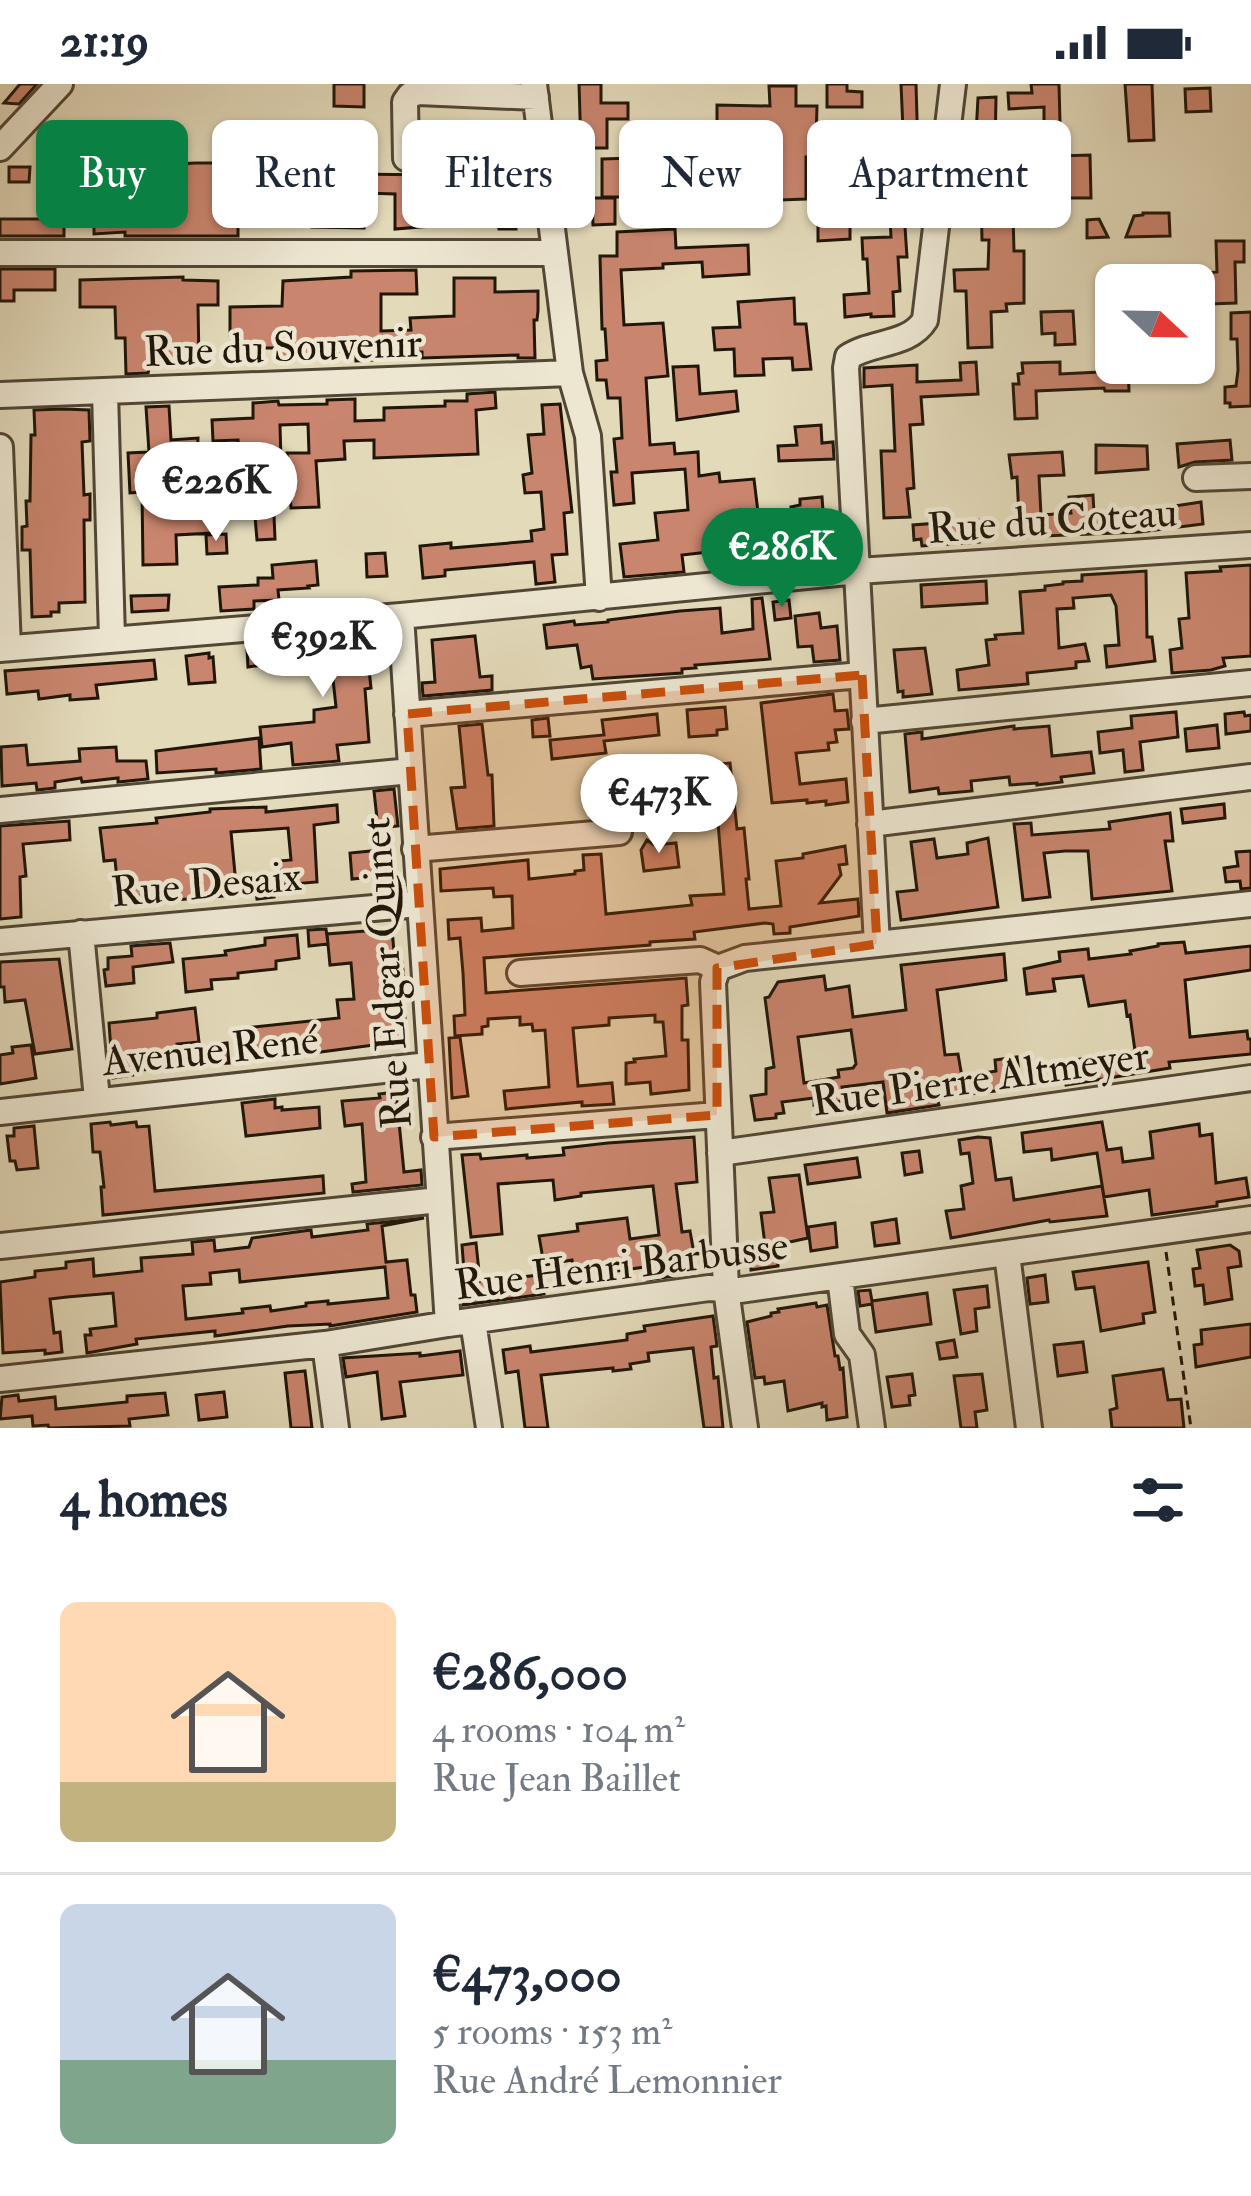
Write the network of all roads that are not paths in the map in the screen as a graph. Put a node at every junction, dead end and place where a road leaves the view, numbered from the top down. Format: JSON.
{"nodes":[{"id":1,"x":60,"y":84,"type":"edge"},
{"id":2,"x":953,"y":84,"type":"edge"},
{"id":3,"x":535,"y":91,"type":"edge"},
{"id":4,"x":405,"y":120,"type":"edge"},
{"id":5,"x":0,"y":148,"type":"edge"},
{"id":6,"x":0,"y":253,"type":"edge"},
{"id":7,"x":553,"y":253,"type":"junction"},
{"id":8,"x":570,"y":373,"type":"junction"},
{"id":9,"x":106,"y":392,"type":"junction"},
{"id":10,"x":0,"y":395,"type":"edge"},
{"id":11,"x":0,"y":447,"type":"edge"},
{"id":12,"x":1251,"y":476,"type":"edge"},
{"id":13,"x":1196,"y":478,"type":"dead end"},
{"id":14,"x":1251,"y":545,"type":"edge"},
{"id":15,"x":858,"y":571,"type":"junction"},
{"id":16,"x":599,"y":598,"type":"junction"},
{"id":17,"x":401,"y":616,"type":"junction"},
{"id":18,"x":112,"y":638,"type":"junction"},
{"id":19,"x":4,"y":648,"type":"edge"},
{"id":20,"x":862,"y":675,"type":"junction"},
{"id":21,"x":1251,"y":682,"type":"edge"},
{"id":22,"x":407,"y":714,"type":"junction"},
{"id":23,"x":864,"y":721,"type":"junction"},
{"id":24,"x":411,"y":771,"type":"junction"},
{"id":25,"x":1251,"y":777,"type":"edge"},
{"id":26,"x":0,"y":810,"type":"edge"},
{"id":27,"x":870,"y":824,"type":"junction"},
{"id":28,"x":619,"y":832,"type":"dead end"},
{"id":29,"x":416,"y":849,"type":"junction"},
{"id":30,"x":419,"y":904,"type":"junction"},
{"id":31,"x":1251,"y":904,"type":"edge"},
{"id":32,"x":81,"y":933,"type":"junction"},
{"id":33,"x":0,"y":940,"type":"edge"},
{"id":34,"x":878,"y":944,"type":"junction"},
{"id":35,"x":718,"y":968,"type":"junction"},
{"id":36,"x":520,"y":973,"type":"dead end"},
{"id":37,"x":429,"y":1064,"type":"junction"},
{"id":38,"x":1251,"y":1078,"type":"edge"},
{"id":39,"x":98,"y":1099,"type":"junction"},
{"id":40,"x":0,"y":1112,"type":"edge"},
{"id":41,"x":718,"y":1115,"type":"junction"},
{"id":42,"x":434,"y":1137,"type":"junction"},
{"id":43,"x":720,"y":1153,"type":"junction"},
{"id":44,"x":439,"y":1200,"type":"junction"},
{"id":45,"x":1251,"y":1220,"type":"edge"},
{"id":46,"x":0,"y":1246,"type":"edge"},
{"id":47,"x":1007,"y":1254,"type":"junction"},
{"id":48,"x":840,"y":1277,"type":"junction"},
{"id":49,"x":726,"y":1289,"type":"junction"},
{"id":50,"x":461,"y":1323,"type":"junction"},
{"id":51,"x":325,"y":1344,"type":"junction"},
{"id":52,"x":0,"y":1379,"type":"edge"},
{"id":53,"x":336,"y":1428,"type":"edge"},
{"id":54,"x":489,"y":1428,"type":"edge"},
{"id":55,"x":745,"y":1428,"type":"edge"},
{"id":56,"x":872,"y":1428,"type":"edge"},
{"id":57,"x":1029,"y":1428,"type":"edge"}],
"edges":[{"from":1,"to":5,"type":"street"},
{"from":2,"to":15,"type":"street"},
{"from":3,"to":4,"type":"street"},
{"from":3,"to":7,"type":"street"},
{"from":6,"to":7,"type":"street"},
{"from":7,"to":8,"type":"street"},
{"from":8,"to":9,"type":"street","name":"Rue du Souvenir"},
{"from":8,"to":16,"type":"street"},
{"from":9,"to":10,"type":"street","name":"Rue du Souvenir"},
{"from":9,"to":18,"type":"street"},
{"from":11,"to":19,"type":"street"},
{"from":12,"to":13,"type":"street"},
{"from":14,"to":15,"type":"street","name":"Rue du Coteau"},
{"from":15,"to":16,"type":"street","name":"Rue du Coteau"},
{"from":15,"to":20,"type":"street"},
{"from":16,"to":17,"type":"street","name":"Rue du Coteau"},
{"from":17,"to":18,"type":"street","name":"Rue du Coteau"},
{"from":17,"to":22,"type":"street","name":"Rue Edgar Quinet"},
{"from":18,"to":19,"type":"street","name":"Rue du Coteau"},
{"from":20,"to":22,"type":"street"},
{"from":20,"to":23,"type":"street"},
{"from":21,"to":23,"type":"street"},
{"from":22,"to":24,"type":"street","name":"Rue Edgar Quinet"},
{"from":23,"to":27,"type":"street"},
{"from":24,"to":26,"type":"street"},
{"from":24,"to":29,"type":"street","name":"Rue Edgar Quinet"},
{"from":25,"to":27,"type":"street"},
{"from":27,"to":34,"type":"street"},
{"from":28,"to":29,"type":"street"},
{"from":29,"to":30,"type":"street","name":"Rue Edgar Quinet"},
{"from":30,"to":32,"type":"street","name":"Rue Desaix"},
{"from":30,"to":37,"type":"street","name":"Rue Edgar Quinet"},
{"from":31,"to":34,"type":"street"},
{"from":32,"to":33,"type":"street","name":"Rue Desaix"},
{"from":32,"to":39,"type":"street"},
{"from":34,"to":35,"type":"street"},
{"from":35,"to":36,"type":"street"},
{"from":35,"to":41,"type":"street"},
{"from":37,"to":39,"type":"street","name":"Avenue René"},
{"from":37,"to":42,"type":"street","name":"Rue Edgar Quinet"},
{"from":38,"to":43,"type":"street","name":"Rue Pierre Altmeyer"},
{"from":39,"to":40,"type":"street","name":"Avenue René"},
{"from":41,"to":42,"type":"street"},
{"from":41,"to":43,"type":"street"},
{"from":42,"to":44,"type":"street","name":"Rue Edgar Quinet"},
{"from":43,"to":49,"type":"street"},
{"from":44,"to":46,"type":"street"},
{"from":44,"to":50,"type":"street","name":"Rue Edgar Quinet"},
{"from":45,"to":47,"type":"street","name":"Rue Henri Barbusse"},
{"from":47,"to":48,"type":"street","name":"Rue Henri Barbusse"},
{"from":47,"to":57,"type":"street"},
{"from":48,"to":49,"type":"street","name":"Rue Henri Barbusse"},
{"from":48,"to":56,"type":"street"},
{"from":49,"to":50,"type":"street","name":"Rue Henri Barbusse"},
{"from":49,"to":55,"type":"street"},
{"from":50,"to":51,"type":"street","name":"Rue Henri Barbusse"},
{"from":50,"to":54,"type":"street","name":"Rue Edgar Quinet"},
{"from":51,"to":52,"type":"street","name":"Rue Henri Barbusse"},
{"from":51,"to":53,"type":"street"}]}
